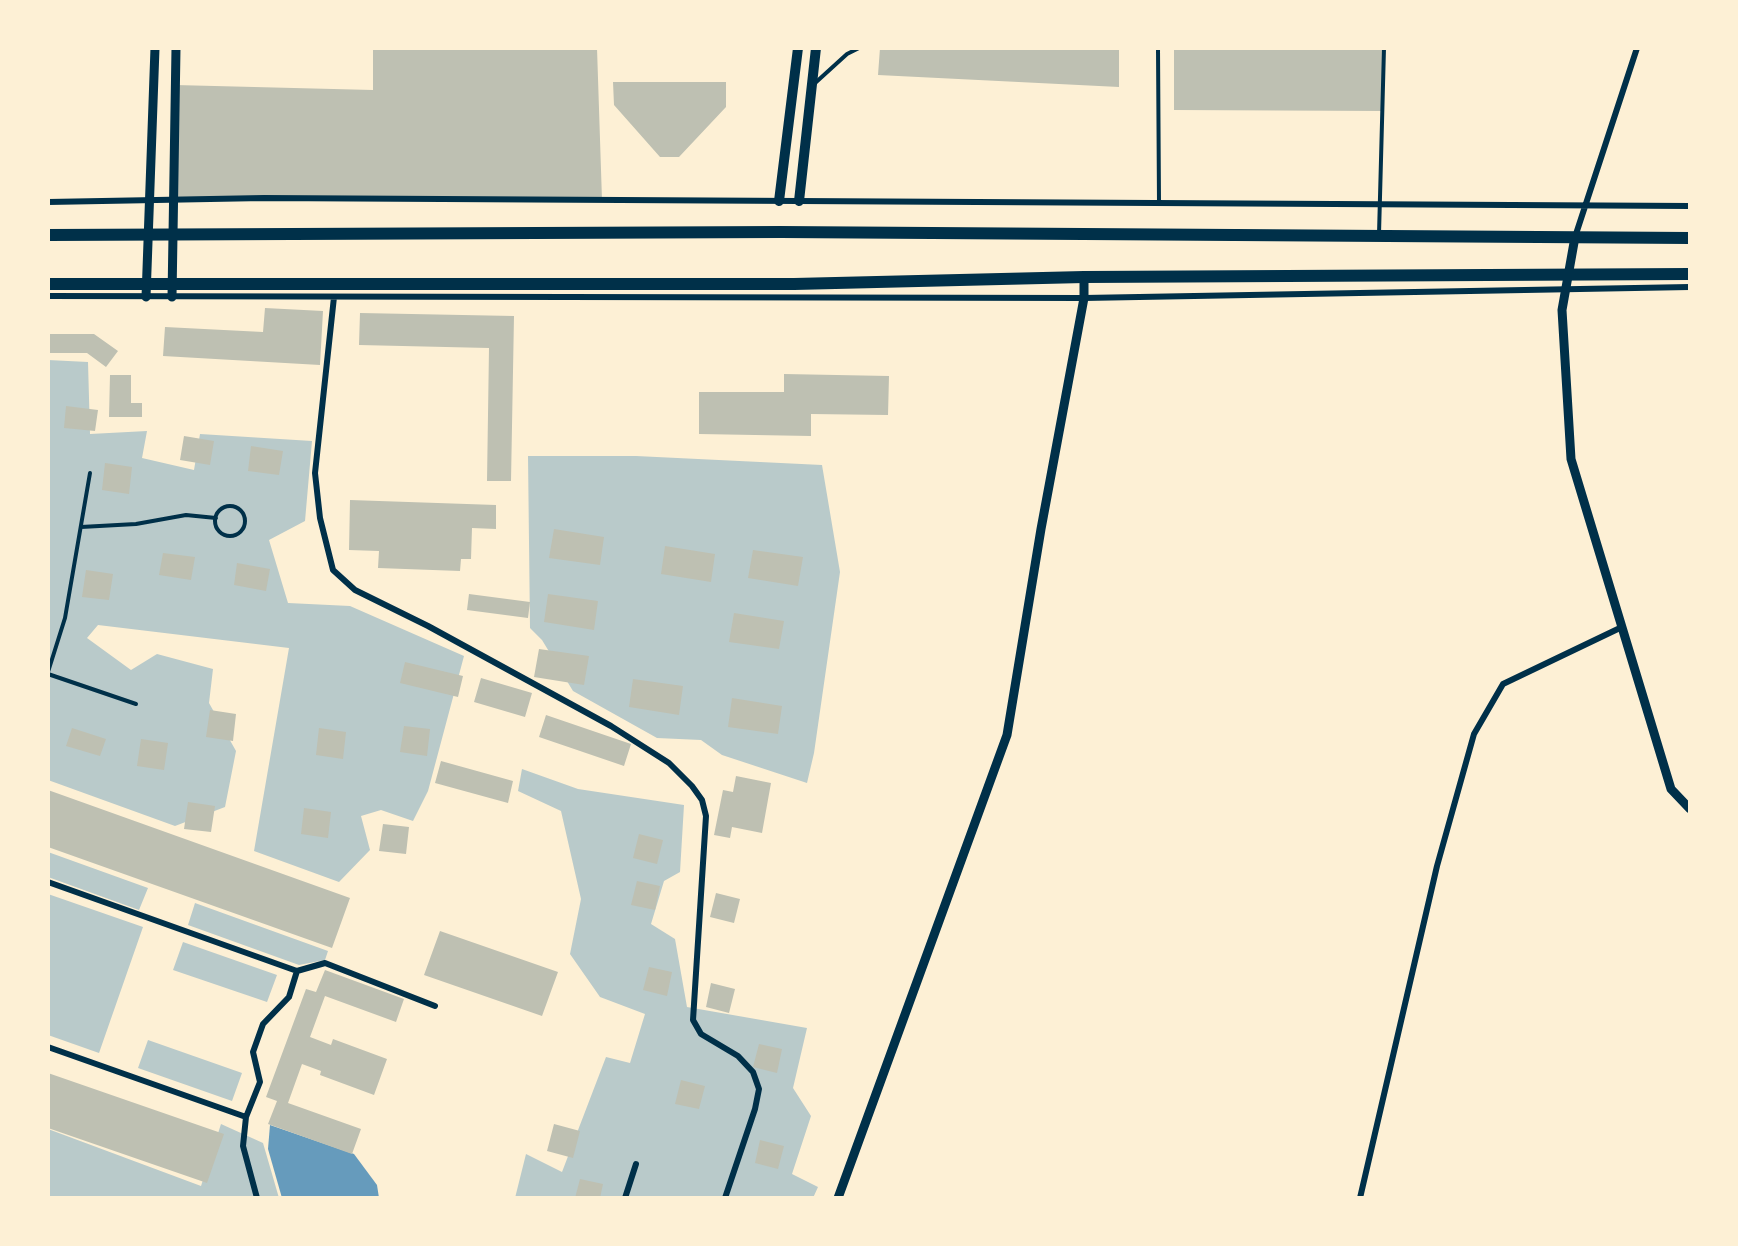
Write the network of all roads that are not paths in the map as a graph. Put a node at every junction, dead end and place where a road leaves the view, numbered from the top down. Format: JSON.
{"nodes":[{"id":1,"x":155,"y":48,"type":"edge"},
{"id":2,"x":176,"y":48,"type":"edge"},
{"id":3,"x":798,"y":48,"type":"edge"},
{"id":4,"x":816,"y":48,"type":"edge"},
{"id":5,"x":858,"y":48,"type":"edge"},
{"id":6,"x":1158,"y":48,"type":"edge"},
{"id":7,"x":1384,"y":48,"type":"edge"},
{"id":8,"x":1637,"y":48,"type":"edge"},
{"id":9,"x":812,"y":86,"type":"junction"},
{"id":10,"x":150,"y":201,"type":"junction"},
{"id":11,"x":172,"y":201,"type":"junction"},
{"id":12,"x":779,"y":201,"type":"junction"},
{"id":13,"x":799,"y":201,"type":"junction"},
{"id":14,"x":48,"y":202,"type":"edge"},
{"id":15,"x":1159,"y":203,"type":"junction"},
{"id":16,"x":1380,"y":203,"type":"junction"},
{"id":17,"x":1586,"y":205,"type":"junction"},
{"id":18,"x":1690,"y":206,"type":"edge"},
{"id":19,"x":149,"y":234,"type":"junction"},
{"id":20,"x":172,"y":234,"type":"junction"},
{"id":21,"x":48,"y":235,"type":"edge"},
{"id":22,"x":1379,"y":235,"type":"junction"},
{"id":23,"x":1575,"y":237,"type":"junction"},
{"id":24,"x":1690,"y":238,"type":"edge"},
{"id":25,"x":1690,"y":274,"type":"edge"},
{"id":26,"x":1568,"y":276,"type":"junction"},
{"id":27,"x":1084,"y":277,"type":"junction"},
{"id":28,"x":48,"y":284,"type":"edge"},
{"id":29,"x":1690,"y":287,"type":"edge"},
{"id":30,"x":1566,"y":289,"type":"junction"},
{"id":31,"x":172,"y":290,"type":"junction"},
{"id":32,"x":146,"y":291,"type":"junction"},
{"id":33,"x":48,"y":296,"type":"edge"},
{"id":34,"x":334,"y":297,"type":"junction"},
{"id":35,"x":1084,"y":298,"type":"junction"},
{"id":36,"x":90,"y":473,"type":"dead end"},
{"id":37,"x":216,"y":518,"type":"junction"},
{"id":38,"x":81,"y":527,"type":"junction"},
{"id":39,"x":1622,"y":627,"type":"junction"},
{"id":40,"x":48,"y":673,"type":"edge"},
{"id":41,"x":136,"y":704,"type":"dead end"},
{"id":42,"x":1690,"y":809,"type":"edge"},
{"id":43,"x":48,"y":882,"type":"edge"},
{"id":44,"x":297,"y":971,"type":"junction"},
{"id":45,"x":435,"y":1006,"type":"dead end"},
{"id":46,"x":48,"y":1047,"type":"edge"},
{"id":47,"x":246,"y":1117,"type":"junction"},
{"id":48,"x":636,"y":1164,"type":"dead end"},
{"id":49,"x":257,"y":1198,"type":"edge"},
{"id":50,"x":625,"y":1198,"type":"edge"},
{"id":51,"x":725,"y":1198,"type":"edge"},
{"id":52,"x":838,"y":1198,"type":"edge"},
{"id":53,"x":1360,"y":1198,"type":"edge"}],
"edges":[{"from":1,"to":10,"type":"street"},
{"from":2,"to":11,"type":"street"},
{"from":3,"to":12,"type":"main road"},
{"from":4,"to":9,"type":"main road"},
{"from":5,"to":9,"type":"lane"},
{"from":6,"to":15,"type":"lane"},
{"from":7,"to":16,"type":"lane"},
{"from":8,"to":17,"type":"street"},
{"from":9,"to":13,"type":"main road"},
{"from":10,"to":11,"type":"street"},
{"from":10,"to":14,"type":"street"},
{"from":10,"to":19,"type":"street"},
{"from":11,"to":12,"type":"street"},
{"from":11,"to":20,"type":"street"},
{"from":12,"to":13,"type":"street"},
{"from":13,"to":15,"type":"street"},
{"from":15,"to":16,"type":"street"},
{"from":16,"to":17,"type":"street"},
{"from":16,"to":22,"type":"lane"},
{"from":17,"to":18,"type":"street"},
{"from":17,"to":23,"type":"street"},
{"from":19,"to":20,"type":"highway"},
{"from":19,"to":21,"type":"highway"},
{"from":19,"to":32,"type":"street"},
{"from":20,"to":22,"type":"highway"},
{"from":20,"to":31,"type":"street"},
{"from":22,"to":23,"type":"highway"},
{"from":23,"to":24,"type":"highway"},
{"from":23,"to":26,"type":"street"},
{"from":25,"to":26,"type":"highway"},
{"from":26,"to":27,"type":"highway"},
{"from":26,"to":30,"type":"street"},
{"from":27,"to":31,"type":"highway"},
{"from":27,"to":35,"type":"street"},
{"from":28,"to":32,"type":"highway"},
{"from":29,"to":30,"type":"street"},
{"from":30,"to":35,"type":"street"},
{"from":30,"to":39,"type":"street"},
{"from":31,"to":32,"type":"highway"},
{"from":31,"to":34,"type":"street"},
{"from":32,"to":33,"type":"street"},
{"from":34,"to":35,"type":"street"},
{"from":34,"to":51,"type":"street"},
{"from":35,"to":52,"type":"street"},
{"from":36,"to":38,"type":"lane"},
{"from":37,"to":37,"type":"lane"},
{"from":37,"to":38,"type":"lane"},
{"from":38,"to":40,"type":"lane"},
{"from":39,"to":42,"type":"street"},
{"from":39,"to":53,"type":"street"},
{"from":40,"to":41,"type":"lane"},
{"from":43,"to":44,"type":"street"},
{"from":44,"to":45,"type":"street"},
{"from":44,"to":47,"type":"street"},
{"from":46,"to":47,"type":"street"},
{"from":47,"to":49,"type":"street"},
{"from":48,"to":50,"type":"street"}]}
